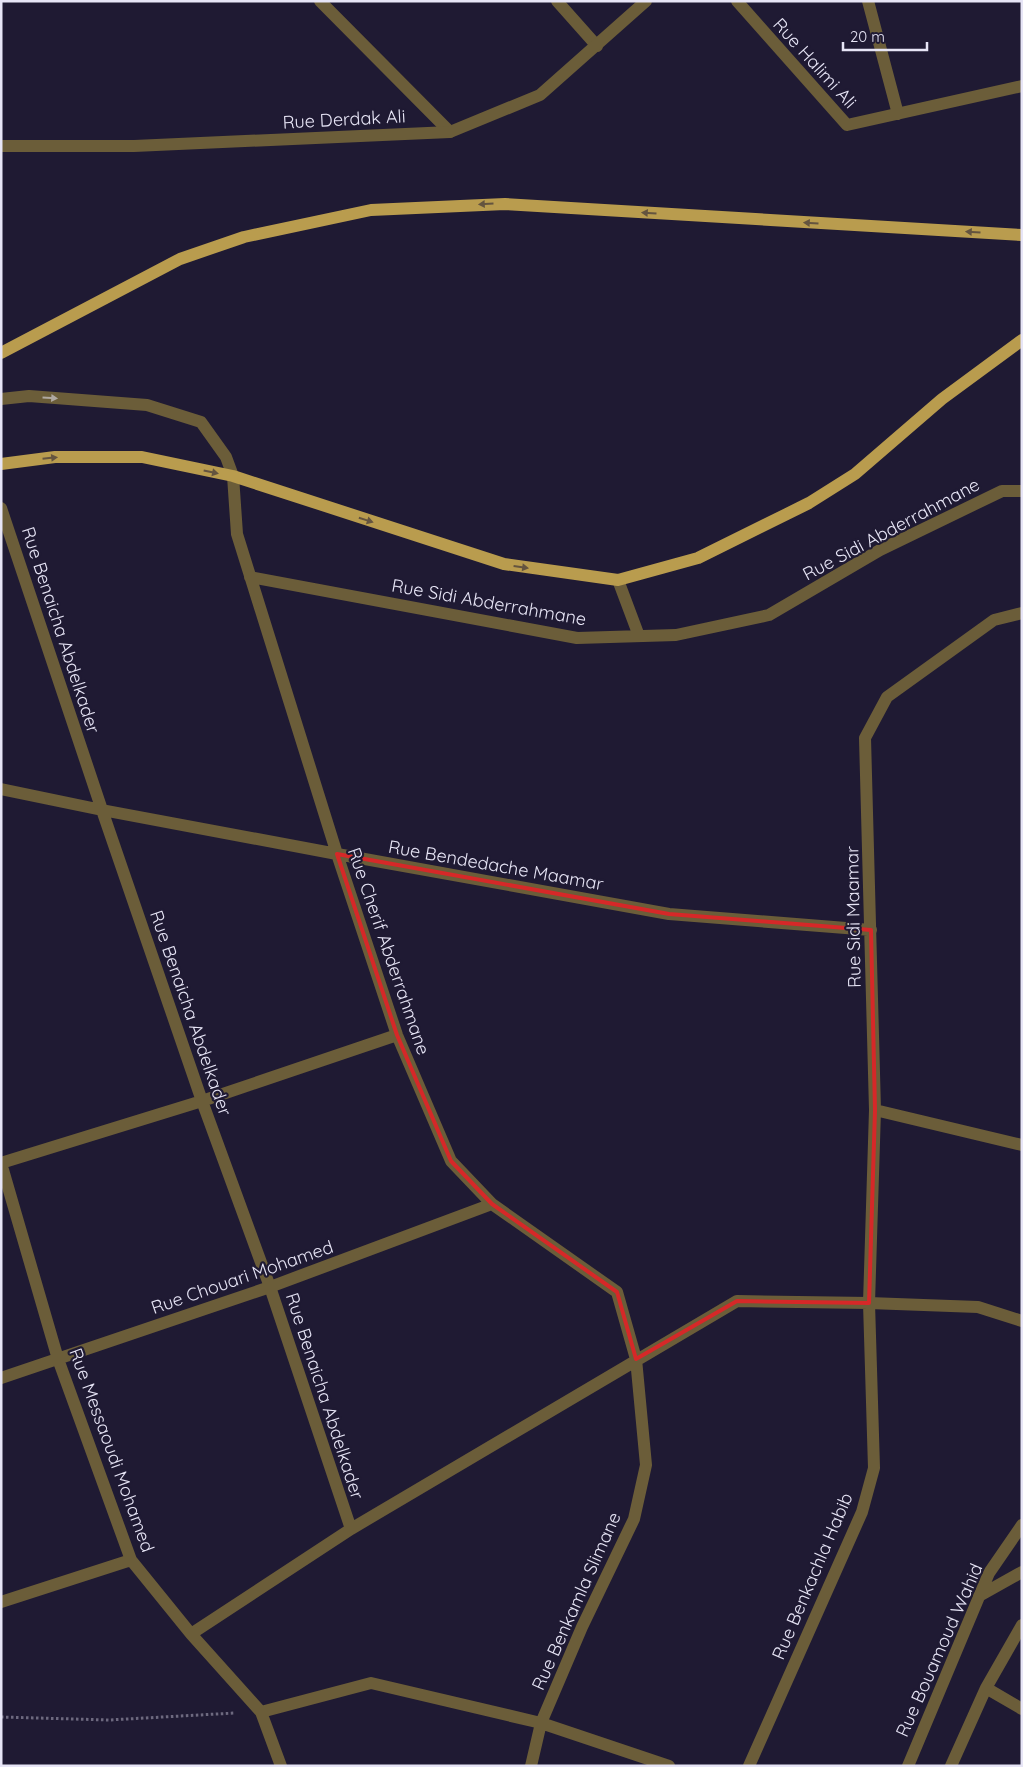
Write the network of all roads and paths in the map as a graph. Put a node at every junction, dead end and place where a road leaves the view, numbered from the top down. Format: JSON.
{"nodes":[{"id":1,"x":320,"y":1,"type":"edge"},
{"id":2,"x":557,"y":1,"type":"edge"},
{"id":3,"x":646,"y":1,"type":"edge"},
{"id":4,"x":737,"y":1,"type":"edge"},
{"id":5,"x":868,"y":1,"type":"edge"},
{"id":6,"x":597,"y":46,"type":"junction"},
{"id":7,"x":1022,"y":86,"type":"edge"},
{"id":8,"x":898,"y":114,"type":"junction"},
{"id":9,"x":450,"y":132,"type":"junction"},
{"id":10,"x":1,"y":146,"type":"edge"},
{"id":11,"x":1022,"y":235,"type":"edge"},
{"id":12,"x":1022,"y":340,"type":"edge"},
{"id":13,"x":1,"y":353,"type":"edge"},
{"id":14,"x":1,"y":400,"type":"edge"},
{"id":15,"x":1,"y":464,"type":"edge"},
{"id":16,"x":233,"y":476,"type":"junction"},
{"id":17,"x":1022,"y":491,"type":"edge"},
{"id":18,"x":1,"y":508,"type":"edge"},
{"id":19,"x":250,"y":577,"type":"junction"},
{"id":20,"x":618,"y":580,"type":"junction"},
{"id":21,"x":1022,"y":613,"type":"edge"},
{"id":22,"x":639,"y":636,"type":"junction"},
{"id":23,"x":1,"y":789,"type":"edge"},
{"id":24,"x":102,"y":810,"type":"junction"},
{"id":25,"x":338,"y":854,"type":"junction"},
{"id":26,"x":871,"y":930,"type":"junction"},
{"id":27,"x":397,"y":1035,"type":"junction"},
{"id":28,"x":202,"y":1101,"type":"junction"},
{"id":29,"x":875,"y":1110,"type":"junction"},
{"id":30,"x":1022,"y":1145,"type":"edge"},
{"id":31,"x":1,"y":1163,"type":"edge"},
{"id":32,"x":492,"y":1204,"type":"junction"},
{"id":33,"x":270,"y":1287,"type":"junction"},
{"id":34,"x":869,"y":1303,"type":"junction"},
{"id":35,"x":1022,"y":1321,"type":"edge"},
{"id":36,"x":58,"y":1359,"type":"junction"},
{"id":37,"x":636,"y":1360,"type":"junction"},
{"id":38,"x":1,"y":1378,"type":"edge"},
{"id":39,"x":1022,"y":1525,"type":"edge"},
{"id":40,"x":351,"y":1529,"type":"junction"},
{"id":41,"x":131,"y":1560,"type":"junction"},
{"id":42,"x":1022,"y":1572,"type":"edge"},
{"id":43,"x":979,"y":1596,"type":"junction"},
{"id":44,"x":1,"y":1602,"type":"edge"},
{"id":45,"x":1022,"y":1625,"type":"edge"},
{"id":46,"x":191,"y":1634,"type":"junction"},
{"id":47,"x":986,"y":1688,"type":"junction"},
{"id":48,"x":1022,"y":1709,"type":"edge"},
{"id":49,"x":261,"y":1712,"type":"junction"},
{"id":50,"x":1,"y":1717,"type":"edge"},
{"id":51,"x":541,"y":1723,"type":"junction"},
{"id":52,"x":281,"y":1766,"type":"edge"},
{"id":53,"x":531,"y":1766,"type":"edge"},
{"id":54,"x":669,"y":1766,"type":"edge"},
{"id":55,"x":749,"y":1766,"type":"edge"},
{"id":56,"x":908,"y":1766,"type":"edge"},
{"id":57,"x":951,"y":1766,"type":"edge"}],
"edges":[{"from":1,"to":9,"type":"street"},
{"from":2,"to":6,"type":"street"},
{"from":3,"to":6,"type":"street","name":"Rue Derdak Ali"},
{"from":4,"to":8,"type":"street","name":"Rue Halimi Ali"},
{"from":5,"to":8,"type":"street"},
{"from":6,"to":9,"type":"street","name":"Rue Derdak Ali"},
{"from":7,"to":8,"type":"street"},
{"from":9,"to":10,"type":"street","name":"Rue Derdak Ali"},
{"from":11,"to":13,"type":"main road","one_way":true},
{"from":12,"to":20,"type":"main road"},
{"from":14,"to":16,"type":"street","name":"Rue Cherif Abderrahmane","one_way":true},
{"from":15,"to":16,"type":"main road","one_way":true},
{"from":16,"to":19,"type":"street","name":"Rue Cherif Abderrahmane"},
{"from":16,"to":20,"type":"main road","one_way":true},
{"from":17,"to":22,"type":"street","name":"Rue Sidi Abderrahmane"},
{"from":18,"to":24,"type":"street","name":"Rue Benaicha Abdelkader"},
{"from":19,"to":22,"type":"street","name":"Rue Sidi Abderrahmane"},
{"from":19,"to":25,"type":"street","name":"Rue Cherif Abderrahmane"},
{"from":20,"to":22,"type":"street"},
{"from":21,"to":26,"type":"street","name":"Rue Sidi Maamar"},
{"from":23,"to":24,"type":"street","name":"Rue Bendedache Maamar"},
{"from":24,"to":25,"type":"street","name":"Rue Bendedache Maamar"},
{"from":24,"to":28,"type":"street","name":"Rue Benaicha Abdelkader"},
{"from":25,"to":26,"type":"street","name":"Rue Bendedache Maamar"},
{"from":25,"to":27,"type":"street","name":"Rue Cherif Abderrahmane"},
{"from":26,"to":29,"type":"street","name":"Rue Sidi Maamar"},
{"from":27,"to":28,"type":"street"},
{"from":27,"to":32,"type":"street","name":"Rue Cherif Abderrahmane"},
{"from":28,"to":31,"type":"street"},
{"from":28,"to":33,"type":"street","name":"Rue Benaicha Abdelkader"},
{"from":29,"to":30,"type":"street"},
{"from":29,"to":34,"type":"street","name":"Rue Sidi Maamar"},
{"from":31,"to":36,"type":"street","name":"Rue Messaoudi Mohamed"},
{"from":32,"to":33,"type":"street","name":"Rue Chouari Mohamed"},
{"from":32,"to":37,"type":"street","name":"Rue Cherif Abderrahmane"},
{"from":33,"to":36,"type":"street","name":"Rue Chouari Mohamed"},
{"from":33,"to":40,"type":"street","name":"Rue Benaicha Abdelkader"},
{"from":34,"to":35,"type":"street"},
{"from":34,"to":37,"type":"street"},
{"from":34,"to":55,"type":"street","name":"Rue Benkachla Habib"},
{"from":36,"to":38,"type":"street","name":"Rue Chouari Mohamed"},
{"from":36,"to":41,"type":"street","name":"Rue Messaoudi Mohamed"},
{"from":37,"to":40,"type":"street"},
{"from":37,"to":51,"type":"street","name":"Rue Benkamla Slimane"},
{"from":39,"to":43,"type":"street","name":"Rue Bouamoud Wahid"},
{"from":40,"to":46,"type":"street"},
{"from":41,"to":44,"type":"street"},
{"from":41,"to":46,"type":"street","name":"Rue Messaoudi Mohamed"},
{"from":42,"to":43,"type":"street"},
{"from":43,"to":56,"type":"street","name":"Rue Bouamoud Wahid"},
{"from":45,"to":47,"type":"street"},
{"from":46,"to":49,"type":"street","name":"Rue Messaoudi Mohamed"},
{"from":47,"to":48,"type":"street"},
{"from":47,"to":57,"type":"street"},
{"from":49,"to":50,"type":"path"},
{"from":49,"to":51,"type":"street"},
{"from":49,"to":52,"type":"street"},
{"from":51,"to":53,"type":"street","name":"Rue Benkamla Slimane"},
{"from":51,"to":54,"type":"street"}]}
